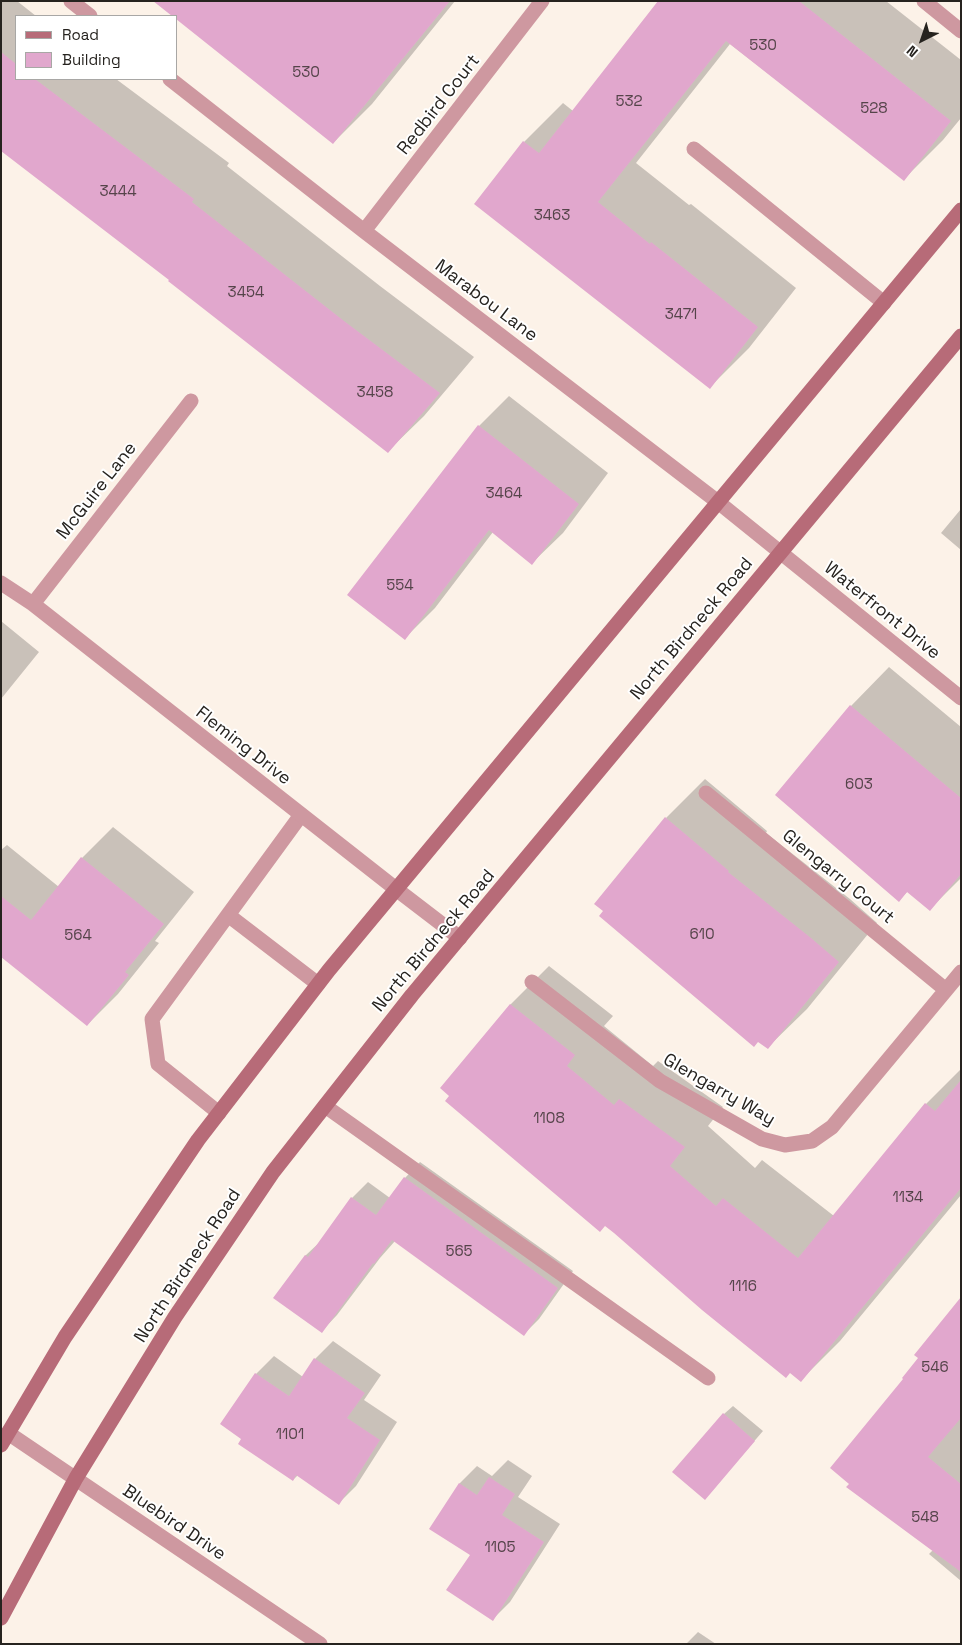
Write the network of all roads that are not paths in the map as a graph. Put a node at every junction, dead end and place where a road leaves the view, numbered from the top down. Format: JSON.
{"nodes":[{"id":1,"x":71,"y":1,"type":"edge"},
{"id":2,"x":542,"y":1,"type":"edge"},
{"id":3,"x":924,"y":1,"type":"edge"},
{"id":4,"x":89,"y":15,"type":"edge"},
{"id":5,"x":961,"y":31,"type":"edge"},
{"id":6,"x":171,"y":80,"type":"edge"},
{"id":7,"x":694,"y":149,"type":"dead end"},
{"id":8,"x":961,"y":210,"type":"edge"},
{"id":9,"x":364,"y":231,"type":"junction"},
{"id":10,"x":884,"y":303,"type":"junction"},
{"id":11,"x":961,"y":336,"type":"edge"},
{"id":12,"x":190,"y":401,"type":"dead end"},
{"id":13,"x":718,"y":502,"type":"junction"},
{"id":14,"x":780,"y":552,"type":"junction"},
{"id":15,"x":1,"y":584,"type":"edge"},
{"id":16,"x":33,"y":604,"type":"junction"},
{"id":17,"x":961,"y":698,"type":"edge"},
{"id":18,"x":706,"y":793,"type":"dead end"},
{"id":19,"x":301,"y":816,"type":"junction"},
{"id":20,"x":396,"y":890,"type":"junction"},
{"id":21,"x":228,"y":915,"type":"junction"},
{"id":22,"x":460,"y":938,"type":"junction"},
{"id":23,"x":961,"y":972,"type":"edge"},
{"id":24,"x":532,"y":982,"type":"dead end"},
{"id":25,"x":318,"y":984,"type":"junction"},
{"id":26,"x":946,"y":990,"type":"junction"},
{"id":27,"x":325,"y":1106,"type":"junction"},
{"id":28,"x":219,"y":1113,"type":"junction"},
{"id":29,"x":708,"y":1378,"type":"dead end"},
{"id":30,"x":4,"y":1436,"type":"edge"},
{"id":31,"x":76,"y":1478,"type":"junction"},
{"id":32,"x":1,"y":1618,"type":"edge"},
{"id":33,"x":320,"y":1644,"type":"edge"}],
"edges":[{"from":1,"to":4,"type":"street"},
{"from":2,"to":9,"type":"street","name":"Redbird Court"},
{"from":3,"to":5,"type":"street"},
{"from":6,"to":9,"type":"street","name":"Marabou Lane"},
{"from":7,"to":10,"type":"street"},
{"from":8,"to":10,"type":"main road"},
{"from":9,"to":13,"type":"street","name":"Marabou Lane"},
{"from":10,"to":13,"type":"main road"},
{"from":11,"to":14,"type":"main road","name":"North Birdneck Road"},
{"from":12,"to":16,"type":"street","name":"McGuire Lane"},
{"from":13,"to":14,"type":"street","name":"Marabou Lane"},
{"from":13,"to":20,"type":"main road"},
{"from":14,"to":17,"type":"street","name":"Waterfront Drive"},
{"from":14,"to":22,"type":"main road","name":"North Birdneck Road"},
{"from":15,"to":16,"type":"street","name":"Fleming Drive"},
{"from":16,"to":19,"type":"street","name":"Fleming Drive"},
{"from":18,"to":26,"type":"street","name":"Glengarry Court"},
{"from":19,"to":20,"type":"street","name":"Fleming Drive"},
{"from":19,"to":21,"type":"street"},
{"from":20,"to":22,"type":"street","name":"Fleming Drive"},
{"from":20,"to":25,"type":"main road"},
{"from":21,"to":25,"type":"street"},
{"from":21,"to":28,"type":"street"},
{"from":22,"to":27,"type":"main road","name":"North Birdneck Road"},
{"from":23,"to":26,"type":"street","name":"Glengarry Way"},
{"from":24,"to":26,"type":"street","name":"Glengarry Way"},
{"from":25,"to":28,"type":"main road"},
{"from":27,"to":29,"type":"street"},
{"from":27,"to":31,"type":"main road","name":"North Birdneck Road"},
{"from":28,"to":30,"type":"main road"},
{"from":30,"to":31,"type":"street","name":"Bluebird Drive"},
{"from":31,"to":32,"type":"main road","name":"North Birdneck Road"},
{"from":31,"to":33,"type":"street","name":"Bluebird Drive"}]}
